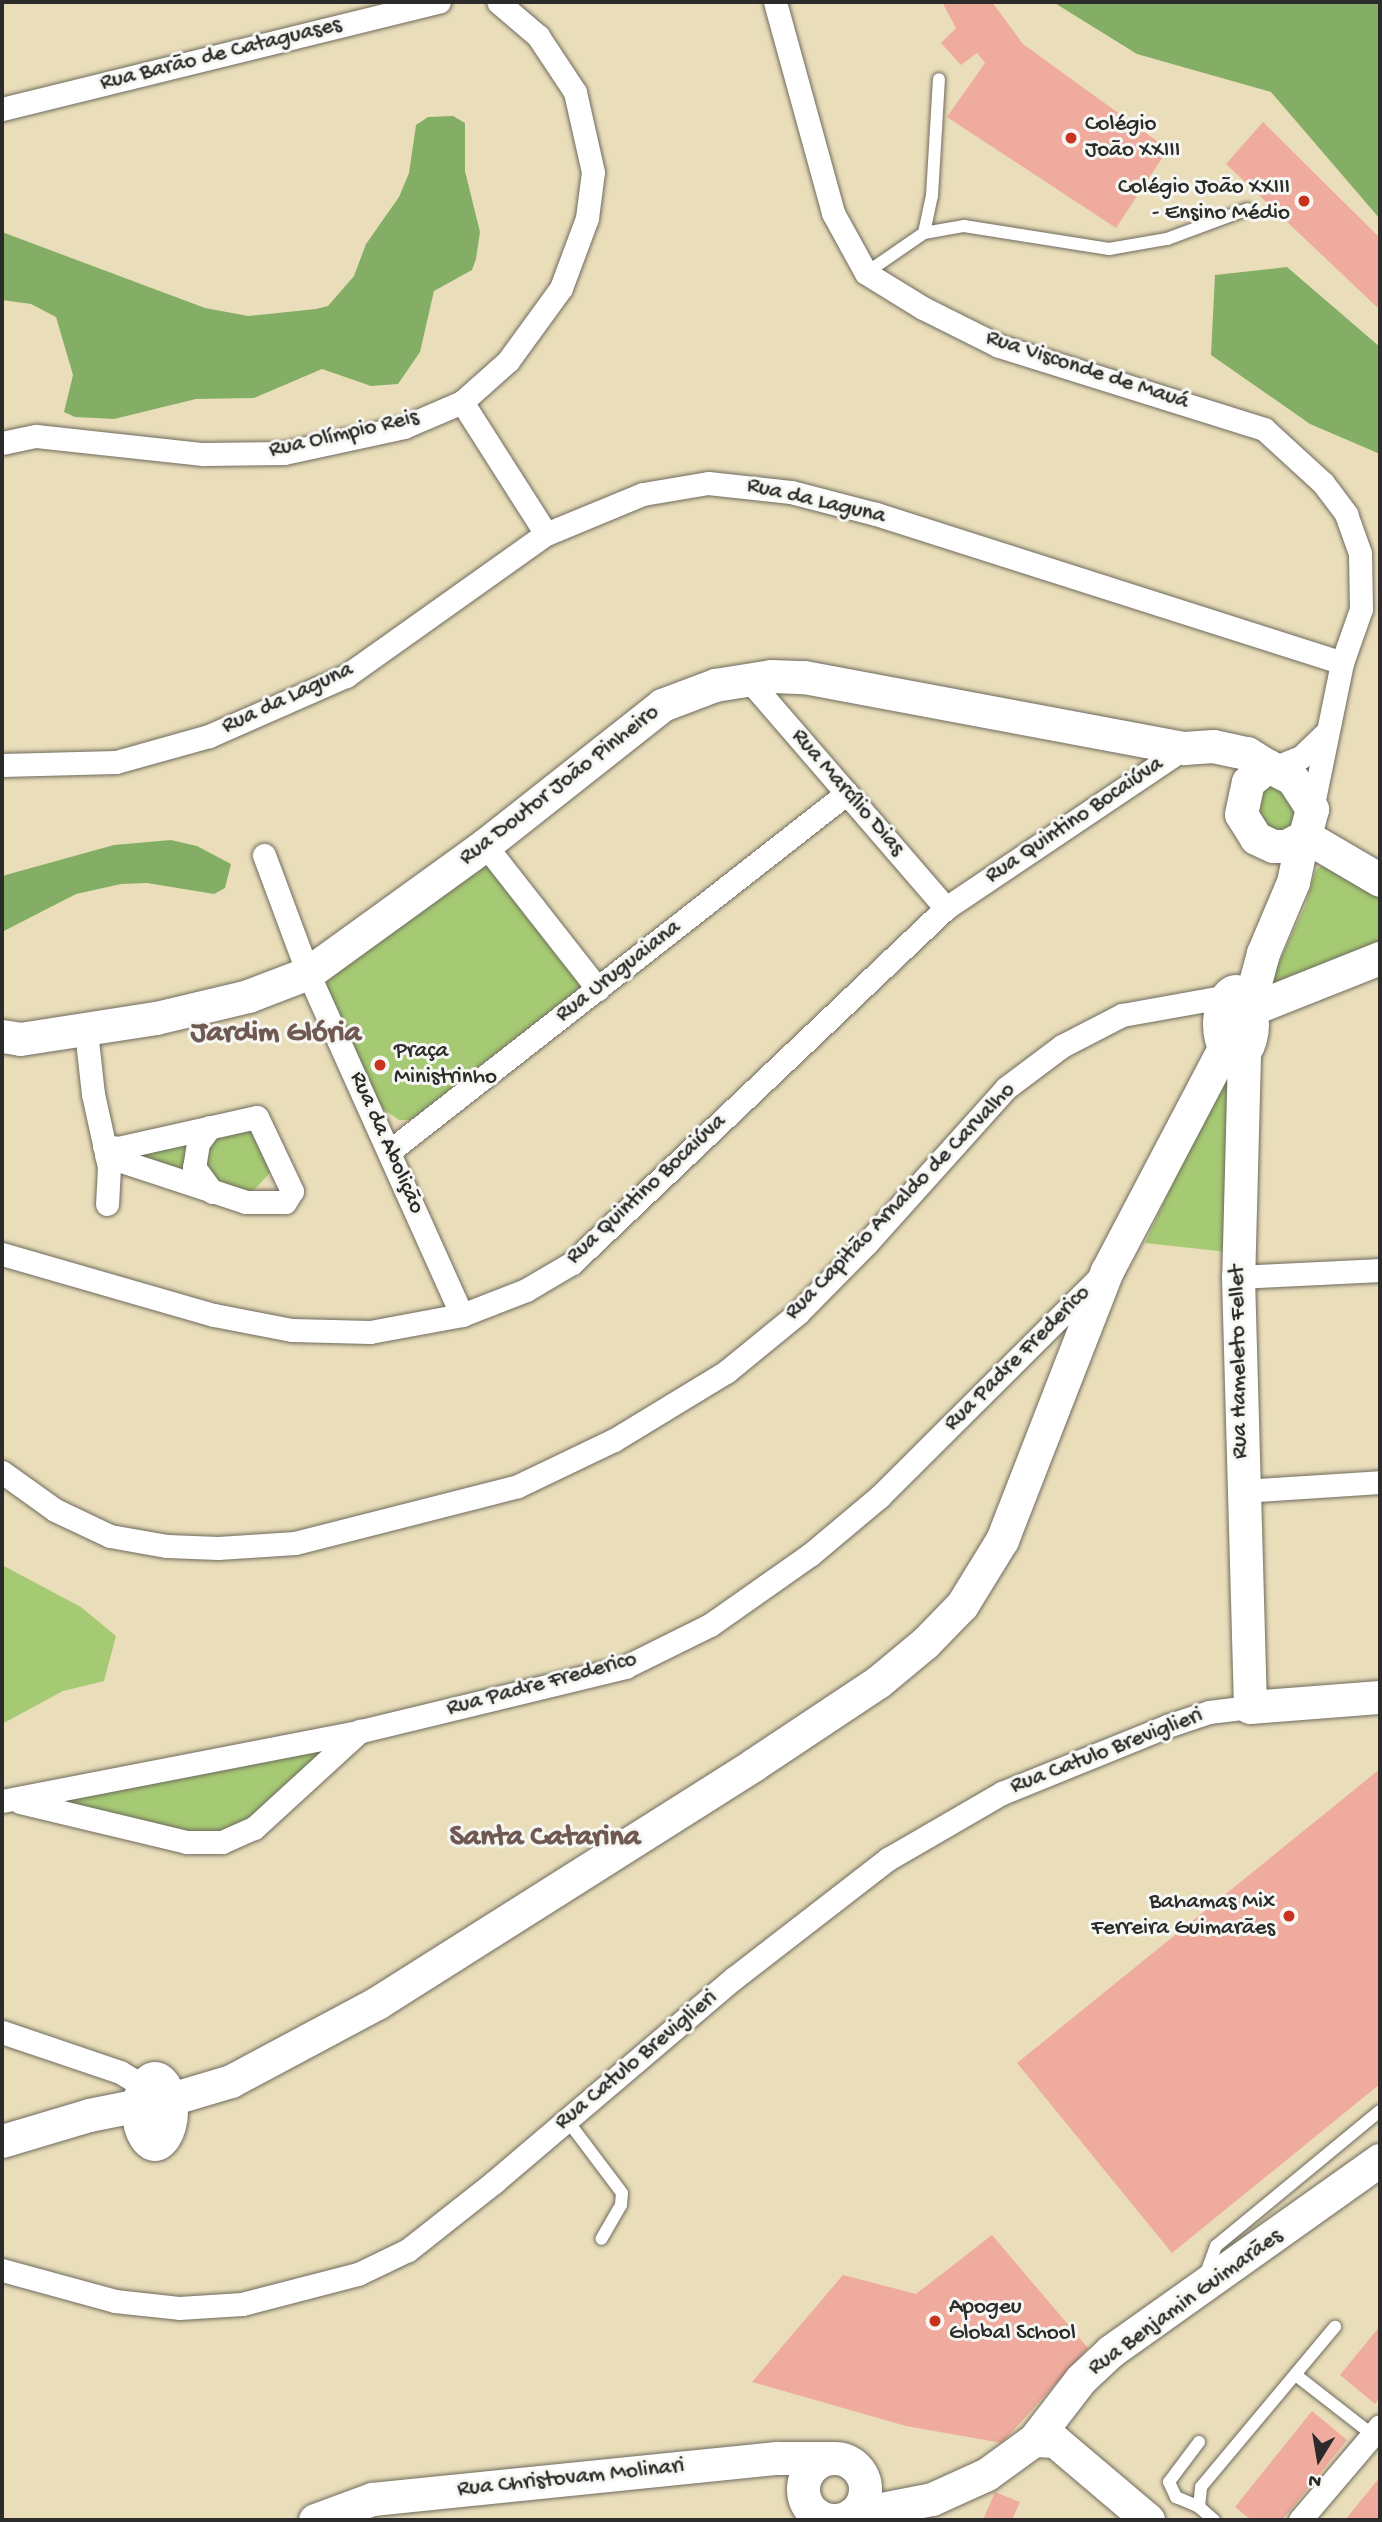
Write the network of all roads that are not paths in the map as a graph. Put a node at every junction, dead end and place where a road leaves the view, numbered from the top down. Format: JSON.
{"nodes":[{"id":1,"x":439,"y":2,"type":"edge"},
{"id":2,"x":498,"y":2,"type":"edge"},
{"id":3,"x":775,"y":2,"type":"edge"},
{"id":4,"x":939,"y":79,"type":"dead end"},
{"id":5,"x":2,"y":109,"type":"edge"},
{"id":6,"x":1248,"y":209,"type":"dead end"},
{"id":7,"x":925,"y":233,"type":"junction"},
{"id":8,"x":866,"y":273,"type":"junction"},
{"id":9,"x":462,"y":402,"type":"junction"},
{"id":10,"x":2,"y":443,"type":"edge"},
{"id":11,"x":546,"y":534,"type":"junction"},
{"id":12,"x":1342,"y":663,"type":"junction"},
{"id":13,"x":748,"y":679,"type":"junction"},
{"id":14,"x":1327,"y":732,"type":"junction"},
{"id":15,"x":1188,"y":749,"type":"junction"},
{"id":16,"x":2,"y":765,"type":"edge"},
{"id":17,"x":1272,"y":766,"type":"junction"},
{"id":18,"x":847,"y":793,"type":"junction"},
{"id":19,"x":1240,"y":807,"type":"junction"},
{"id":20,"x":1301,"y":829,"type":"junction"},
{"id":21,"x":485,"y":845,"type":"junction"},
{"id":22,"x":264,"y":855,"type":"dead end"},
{"id":23,"x":1380,"y":858,"type":"edge"},
{"id":24,"x":1380,"y":880,"type":"edge"},
{"id":25,"x":946,"y":908,"type":"junction"},
{"id":26,"x":1380,"y":958,"type":"edge"},
{"id":27,"x":308,"y":973,"type":"junction"},
{"id":28,"x":598,"y":989,"type":"junction"},
{"id":29,"x":1241,"y":1006,"type":"junction"},
{"id":30,"x":86,"y":1031,"type":"junction"},
{"id":31,"x":2,"y":1036,"type":"edge"},
{"id":32,"x":210,"y":1127,"type":"junction"},
{"id":33,"x":390,"y":1150,"type":"junction"},
{"id":34,"x":105,"y":1151,"type":"junction"},
{"id":35,"x":212,"y":1192,"type":"junction"},
{"id":36,"x":107,"y":1204,"type":"dead end"},
{"id":37,"x":2,"y":1254,"type":"edge"},
{"id":38,"x":1380,"y":1270,"type":"edge"},
{"id":39,"x":1107,"y":1271,"type":"junction"},
{"id":40,"x":1238,"y":1277,"type":"junction"},
{"id":41,"x":462,"y":1315,"type":"junction"},
{"id":42,"x":2,"y":1472,"type":"edge"},
{"id":43,"x":1380,"y":1482,"type":"edge"},
{"id":44,"x":1242,"y":1491,"type":"junction"},
{"id":45,"x":1380,"y":1697,"type":"edge"},
{"id":46,"x":1250,"y":1707,"type":"junction"},
{"id":47,"x":361,"y":1731,"type":"junction"},
{"id":48,"x":6,"y":1800,"type":"edge"},
{"id":49,"x":2,"y":2032,"type":"edge"},
{"id":50,"x":149,"y":2092,"type":"junction"},
{"id":51,"x":1380,"y":2111,"type":"edge"},
{"id":52,"x":567,"y":2120,"type":"junction"},
{"id":53,"x":2,"y":2141,"type":"edge"},
{"id":54,"x":1380,"y":2160,"type":"edge"},
{"id":55,"x":601,"y":2239,"type":"dead end"},
{"id":56,"x":2,"y":2270,"type":"edge"},
{"id":57,"x":1201,"y":2292,"type":"junction"},
{"id":58,"x":1335,"y":2327,"type":"dead end"},
{"id":59,"x":1297,"y":2376,"type":"junction"},
{"id":60,"x":1048,"y":2430,"type":"junction"},
{"id":61,"x":1378,"y":2434,"type":"edge"},
{"id":62,"x":1199,"y":2442,"type":"dead end"},
{"id":63,"x":840,"y":2460,"type":"junction"},
{"id":64,"x":932,"y":2499,"type":"junction"},
{"id":65,"x":1199,"y":2507,"type":"junction"},
{"id":66,"x":835,"y":2518,"type":"edge"},
{"id":67,"x":315,"y":2520,"type":"edge"},
{"id":68,"x":1148,"y":2520,"type":"edge"},
{"id":69,"x":1214,"y":2520,"type":"edge"},
{"id":70,"x":1300,"y":2520,"type":"edge"}],
"edges":[{"from":1,"to":5,"type":"street","name":"Rua Barão de Cataguases"},
{"from":2,"to":9,"type":"street","name":"Rua Olímpio Reis"},
{"from":3,"to":8,"type":"street"},
{"from":4,"to":7,"type":"lane"},
{"from":6,"to":7,"type":"lane"},
{"from":7,"to":8,"type":"lane"},
{"from":8,"to":12,"type":"street","name":"Rua Visconde de Mauá"},
{"from":9,"to":10,"type":"street","name":"Rua Olímpio Reis"},
{"from":9,"to":11,"type":"street"},
{"from":11,"to":12,"type":"street","name":"Rua da Laguna"},
{"from":11,"to":16,"type":"street","name":"Rua da Laguna"},
{"from":12,"to":14,"type":"street","name":"Rua Visconde de Mauá"},
{"from":13,"to":15,"type":"street","name":"Rua Doutor João Pinheiro"},
{"from":13,"to":18,"type":"street","name":"Rua Marcílio Dias"},
{"from":13,"to":21,"type":"street","name":"Rua Doutor João Pinheiro"},
{"from":14,"to":17,"type":"street"},
{"from":14,"to":20,"type":"street","name":"Rua Visconde de Mauá"},
{"from":15,"to":17,"type":"street","name":"Rua Doutor João Pinheiro"},
{"from":15,"to":19,"type":"street","name":"Rua Doutor João Pinheiro"},
{"from":15,"to":25,"type":"street","name":"Rua Quintino Bocaiúva"},
{"from":17,"to":19,"type":"street"},
{"from":17,"to":20,"type":"street"},
{"from":18,"to":25,"type":"street","name":"Rua Marcílio Dias"},
{"from":18,"to":28,"type":"street","name":"Rua Uruguaiana"},
{"from":19,"to":20,"type":"street"},
{"from":20,"to":23,"type":"street"},
{"from":20,"to":24,"type":"street"},
{"from":20,"to":29,"type":"street","name":"Rua Visconde de Mauá"},
{"from":21,"to":27,"type":"street","name":"Rua Doutor João Pinheiro"},
{"from":21,"to":28,"type":"street"},
{"from":22,"to":27,"type":"street","name":"Rua da Abolição"},
{"from":25,"to":41,"type":"street","name":"Rua Quintino Bocaiúva"},
{"from":26,"to":29,"type":"street"},
{"from":27,"to":30,"type":"street","name":"Rua Doutor João Pinheiro"},
{"from":27,"to":33,"type":"street","name":"Rua da Abolição"},
{"from":28,"to":33,"type":"street","name":"Rua Uruguaiana"},
{"from":29,"to":39,"type":"street"},
{"from":29,"to":40,"type":"street","name":"Rua Hameleto Fellet"},
{"from":29,"to":42,"type":"street","name":"Rua Capitão Arnaldo de Carvalho"},
{"from":30,"to":31,"type":"street","name":"Rua Doutor João Pinheiro"},
{"from":30,"to":34,"type":"street"},
{"from":32,"to":34,"type":"street"},
{"from":32,"to":35,"type":"street"},
{"from":32,"to":35,"type":"street"},
{"from":33,"to":41,"type":"street","name":"Rua da Abolição"},
{"from":34,"to":35,"type":"street"},
{"from":34,"to":36,"type":"street"},
{"from":37,"to":41,"type":"street","name":"Rua Quintino Bocaiúva"},
{"from":38,"to":40,"type":"street"},
{"from":39,"to":47,"type":"street","name":"Rua Padre Frederico"},
{"from":39,"to":50,"type":"street"},
{"from":40,"to":44,"type":"street","name":"Rua Hameleto Fellet"},
{"from":43,"to":44,"type":"street"},
{"from":44,"to":46,"type":"street","name":"Rua Hameleto Fellet"},
{"from":45,"to":46,"type":"street"},
{"from":46,"to":52,"type":"street","name":"Rua Catulo Breviglieri"},
{"from":47,"to":48,"type":"street","name":"Rua Padre Frederico"},
{"from":47,"to":48,"type":"street"},
{"from":49,"to":50,"type":"street"},
{"from":50,"to":53,"type":"street"},
{"from":51,"to":57,"type":"lane"},
{"from":52,"to":55,"type":"lane"},
{"from":52,"to":56,"type":"street","name":"Rua Catulo Breviglieri"},
{"from":54,"to":57,"type":"street","name":"Rua Benjamin Guimarães"},
{"from":57,"to":60,"type":"street","name":"Rua Benjamin Guimarães"},
{"from":58,"to":59,"type":"lane"},
{"from":59,"to":61,"type":"lane"},
{"from":59,"to":65,"type":"lane"},
{"from":60,"to":64,"type":"street","name":"Rua Benjamin Guimarães"},
{"from":60,"to":68,"type":"street"},
{"from":61,"to":70,"type":"street"},
{"from":62,"to":65,"type":"lane"},
{"from":63,"to":64,"type":"street","name":"Rua Christovam Molinari"},
{"from":63,"to":66,"type":"street"},
{"from":63,"to":66,"type":"street"},
{"from":63,"to":67,"type":"street","name":"Rua Christovam Molinari"},
{"from":64,"to":66,"type":"street","name":"Rua Benjamin Guimarães"},
{"from":65,"to":69,"type":"lane"}]}
